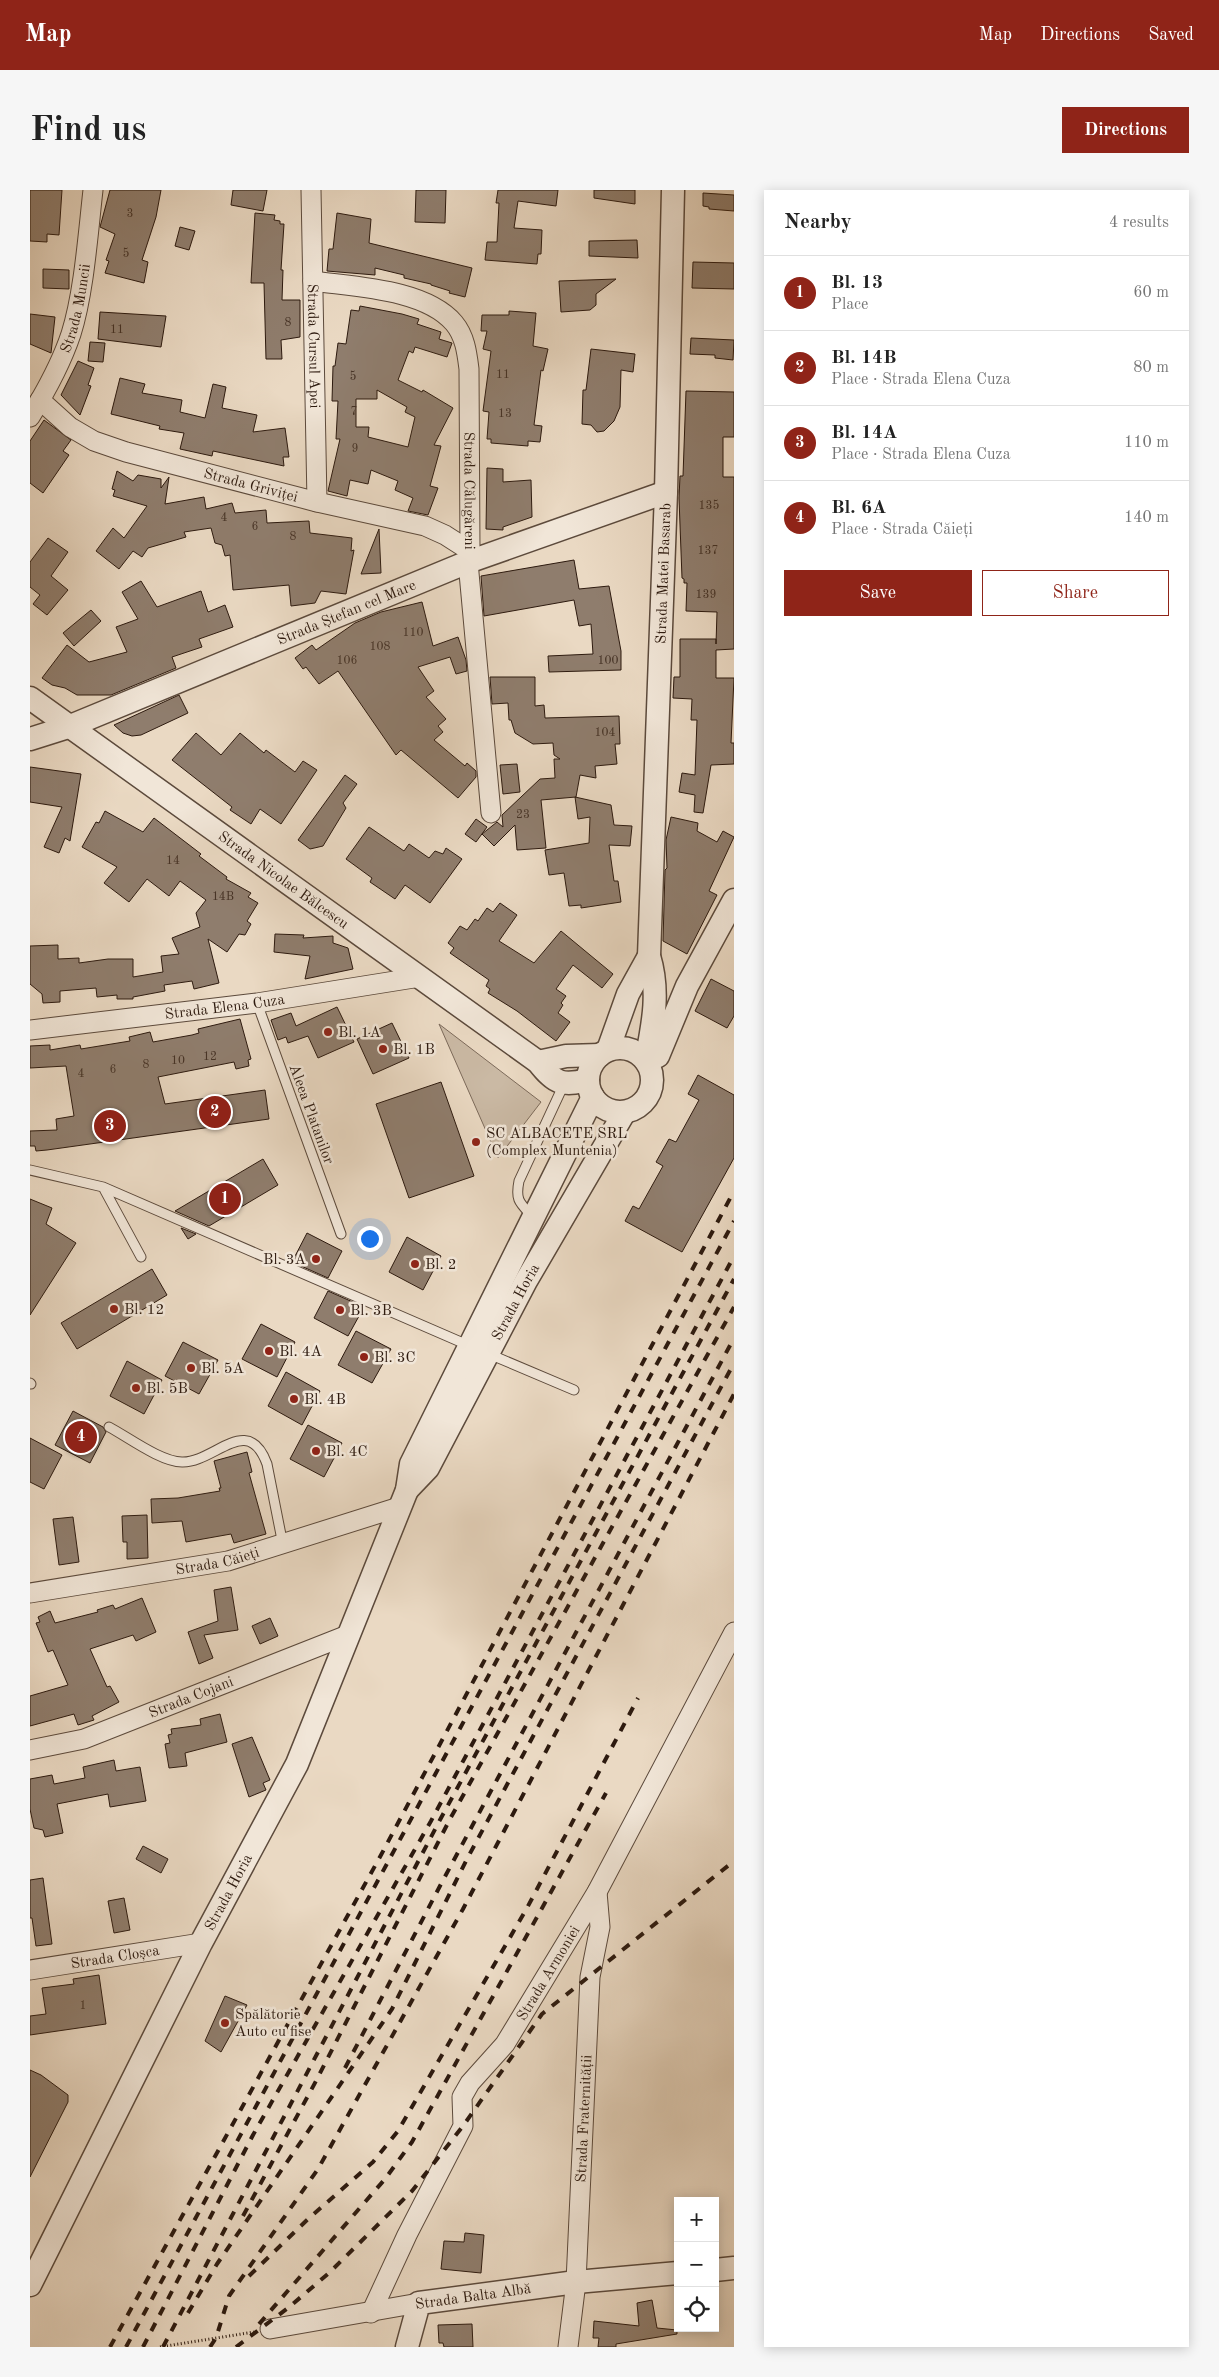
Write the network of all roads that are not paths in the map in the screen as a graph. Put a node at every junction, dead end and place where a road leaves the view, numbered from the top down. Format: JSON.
{"nodes":[{"id":1,"x":94,"y":190,"type":"edge"},
{"id":2,"x":311,"y":190,"type":"edge"},
{"id":3,"x":673,"y":190,"type":"edge"},
{"id":4,"x":313,"y":281,"type":"junction"},
{"id":5,"x":40,"y":400,"type":"junction"},
{"id":6,"x":30,"y":417,"type":"edge"},
{"id":7,"x":666,"y":492,"type":"junction"},
{"id":8,"x":318,"y":502,"type":"junction"},
{"id":9,"x":469,"y":556,"type":"junction"},
{"id":10,"x":30,"y":698,"type":"edge"},
{"id":11,"x":68,"y":727,"type":"junction"},
{"id":12,"x":30,"y":739,"type":"edge"},
{"id":13,"x":491,"y":813,"type":"dead end"},
{"id":14,"x":734,"y":900,"type":"edge"},
{"id":15,"x":649,"y":956,"type":"junction"},
{"id":16,"x":420,"y":977,"type":"junction"},
{"id":17,"x":257,"y":1003,"type":"junction"},
{"id":18,"x":30,"y":1030,"type":"edge"},
{"id":19,"x":604,"y":1052,"type":"junction"},
{"id":20,"x":538,"y":1062,"type":"junction"},
{"id":21,"x":649,"y":1067,"type":"junction"},
{"id":22,"x":564,"y":1084,"type":"junction"},
{"id":23,"x":591,"y":1089,"type":"junction"},
{"id":24,"x":624,"y":1112,"type":"junction"},
{"id":25,"x":30,"y":1170,"type":"edge"},
{"id":26,"x":103,"y":1187,"type":"junction"},
{"id":27,"x":534,"y":1218,"type":"junction"},
{"id":28,"x":341,"y":1234,"type":"dead end"},
{"id":29,"x":141,"y":1257,"type":"dead end"},
{"id":30,"x":574,"y":1390,"type":"dead end"},
{"id":31,"x":109,"y":1427,"type":"dead end"},
{"id":32,"x":403,"y":1499,"type":"junction"},
{"id":33,"x":283,"y":1545,"type":"junction"},
{"id":34,"x":30,"y":1593,"type":"edge"},
{"id":35,"x":734,"y":1632,"type":"edge"},
{"id":36,"x":350,"y":1634,"type":"junction"},
{"id":37,"x":30,"y":1750,"type":"edge"},
{"id":38,"x":598,"y":1892,"type":"junction"},
{"id":39,"x":201,"y":1943,"type":"junction"},
{"id":40,"x":30,"y":1970,"type":"edge"},
{"id":41,"x":734,"y":2268,"type":"edge"},
{"id":42,"x":719,"y":2270,"type":"edge"},
{"id":43,"x":674,"y":2273,"type":"edge"},
{"id":44,"x":576,"y":2282,"type":"junction"},
{"id":45,"x":30,"y":2285,"type":"edge"},
{"id":46,"x":419,"y":2303,"type":"junction"},
{"id":47,"x":371,"y":2313,"type":"junction"},
{"id":48,"x":270,"y":2329,"type":"road end"},
{"id":49,"x":407,"y":2347,"type":"edge"},
{"id":50,"x":568,"y":2347,"type":"edge"}],
"edges":[{"from":1,"to":5,"type":"street","name":"Strada Muncii"},
{"from":2,"to":4,"type":"street","name":"Strada Cursul Apei"},
{"from":3,"to":7,"type":"street","name":"Strada Matei Basarab"},
{"from":4,"to":8,"type":"street","name":"Strada Cursul Apei"},
{"from":4,"to":9,"type":"street","name":"Strada Călugăreni"},
{"from":5,"to":6,"type":"street","name":"Strada Muncii"},
{"from":5,"to":8,"type":"street","name":"Strada Griviței"},
{"from":7,"to":9,"type":"street","name":"Strada Ștefan cel Mare"},
{"from":7,"to":15,"type":"street","name":"Strada Matei Basarab"},
{"from":8,"to":9,"type":"street","name":"Strada Griviței"},
{"from":9,"to":11,"type":"street","name":"Strada Ștefan cel Mare"},
{"from":9,"to":13,"type":"street","name":"Strada Călugăreni"},
{"from":10,"to":11,"type":"street","name":"Strada Nicolae Bălcescu"},
{"from":11,"to":12,"type":"street","name":"Strada Ștefan cel Mare"},
{"from":11,"to":16,"type":"street","name":"Strada Nicolae Bălcescu"},
{"from":14,"to":21,"type":"street"},
{"from":15,"to":19,"type":"street","name":"Strada Matei Basarab"},
{"from":15,"to":21,"type":"street","name":"Strada Matei Basarab"},
{"from":16,"to":17,"type":"street","name":"Strada Elena Cuza"},
{"from":16,"to":20,"type":"street","name":"Strada Nicolae Bălcescu"},
{"from":17,"to":18,"type":"street","name":"Strada Elena Cuza"},
{"from":17,"to":28,"type":"lane","name":"Aleea Platanilor"},
{"from":19,"to":20,"type":"street"},
{"from":19,"to":21,"type":"street"},
{"from":19,"to":23,"type":"street"},
{"from":20,"to":22,"type":"street","name":"Strada Nicolae Bălcescu"},
{"from":21,"to":24,"type":"street"},
{"from":22,"to":23,"type":"street"},
{"from":22,"to":27,"type":"lane"},
{"from":23,"to":24,"type":"street"},
{"from":23,"to":27,"type":"street","name":"Strada Horia"},
{"from":24,"to":32,"type":"street","name":"Strada Horia"},
{"from":25,"to":26,"type":"lane"},
{"from":26,"to":29,"type":"lane"},
{"from":26,"to":30,"type":"lane"},
{"from":27,"to":32,"type":"street","name":"Strada Horia"},
{"from":31,"to":33,"type":"lane"},
{"from":32,"to":33,"type":"street","name":"Strada Căieți"},
{"from":32,"to":36,"type":"street","name":"Strada Horia"},
{"from":33,"to":34,"type":"street","name":"Strada Căieți"},
{"from":35,"to":38,"type":"street","name":"Strada Armoniei"},
{"from":36,"to":37,"type":"street","name":"Strada Cojani"},
{"from":36,"to":39,"type":"street","name":"Strada Horia"},
{"from":38,"to":44,"type":"street","name":"Strada Fraternității"},
{"from":38,"to":47,"type":"street","name":"Strada Armoniei"},
{"from":39,"to":40,"type":"street","name":"Strada Cloșca"},
{"from":39,"to":45,"type":"street","name":"Strada Horia"},
{"from":41,"to":42,"type":"street"},
{"from":43,"to":44,"type":"street","name":"Strada Balta Albă"},
{"from":44,"to":46,"type":"street","name":"Strada Balta Albă"},
{"from":44,"to":50,"type":"street","name":"Strada Fraternității"},
{"from":46,"to":47,"type":"street","name":"Strada Balta Albă"},
{"from":46,"to":49,"type":"street"},
{"from":47,"to":48,"type":"street","name":"Strada Balta Albă"}]}
